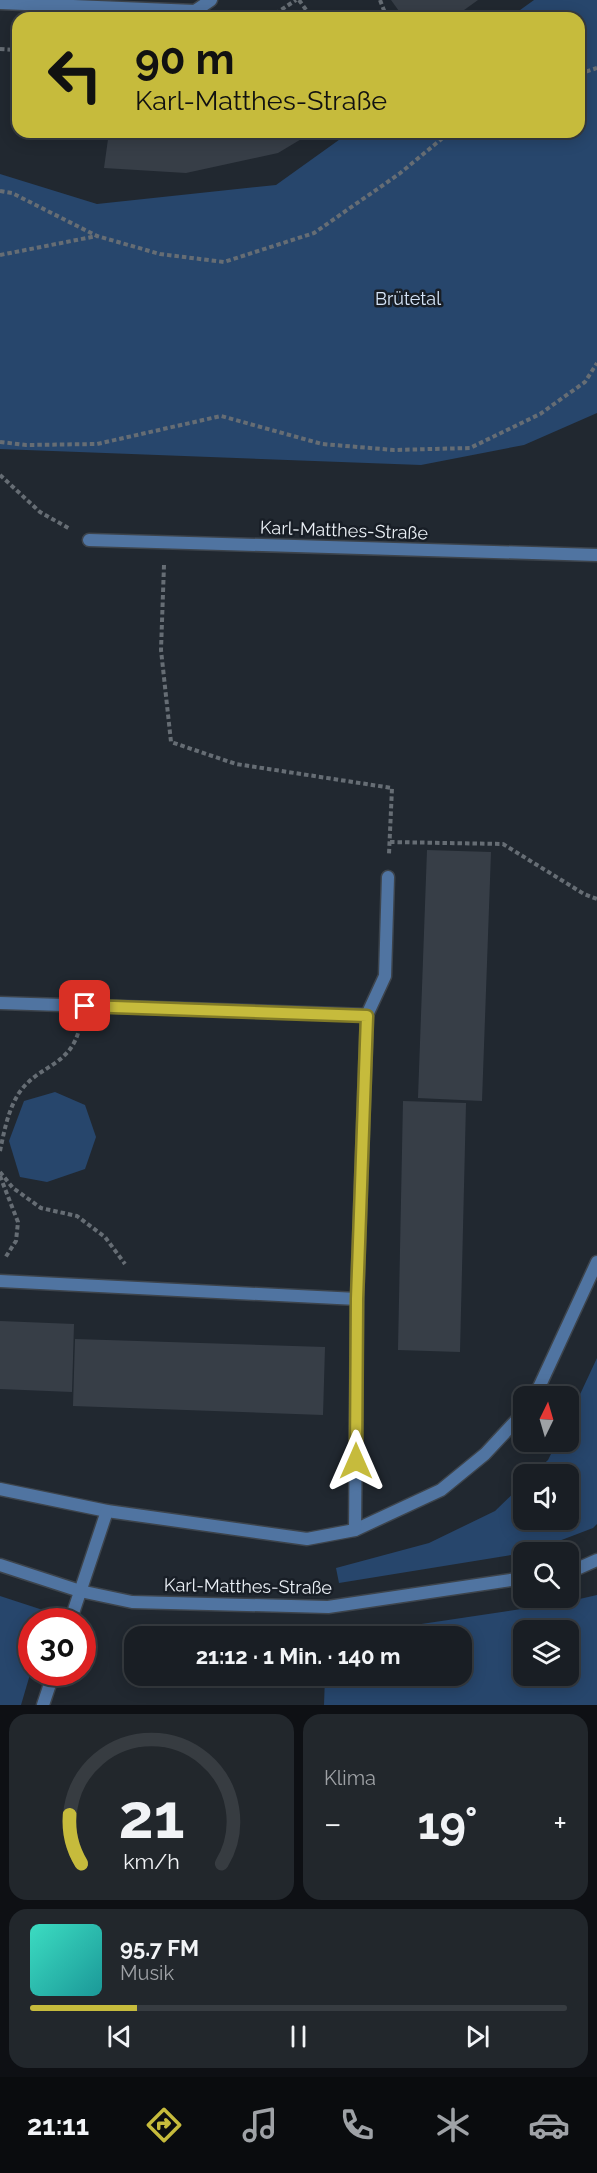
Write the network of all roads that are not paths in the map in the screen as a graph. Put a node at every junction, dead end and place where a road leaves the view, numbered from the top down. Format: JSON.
{"nodes":[{"id":1,"x":211,"y":0,"type":"edge"},
{"id":2,"x":0,"y":3,"type":"edge"},
{"id":3,"x":89,"y":540,"type":"road end"},
{"id":4,"x":597,"y":555,"type":"edge"},
{"id":5,"x":388,"y":878,"type":"road end"},
{"id":6,"x":0,"y":1003,"type":"edge"},
{"id":7,"x":367,"y":1016,"type":"junction"},
{"id":8,"x":597,"y":1262,"type":"edge"},
{"id":9,"x":0,"y":1281,"type":"edge"},
{"id":10,"x":357,"y":1299,"type":"junction"},
{"id":11,"x":540,"y":1386,"type":"edge"},
{"id":12,"x":513,"y":1424,"type":"edge"},
{"id":13,"x":0,"y":1489,"type":"edge"},
{"id":14,"x":106,"y":1511,"type":"junction"},
{"id":15,"x":356,"y":1530,"type":"junction"},
{"id":16,"x":597,"y":1560,"type":"edge"},
{"id":17,"x":0,"y":1565,"type":"edge"},
{"id":18,"x":579,"y":1568,"type":"edge"},
{"id":19,"x":513,"y":1580,"type":"edge"},
{"id":20,"x":80,"y":1591,"type":"junction"},
{"id":21,"x":75,"y":1608,"type":"edge"},
{"id":22,"x":49,"y":1686,"type":"edge"},
{"id":23,"x":43,"y":1705,"type":"edge"}],
"edges":[{"from":1,"to":2,"type":"street"},
{"from":3,"to":4,"type":"street","name":"Karl-Matthes-Straße"},
{"from":5,"to":7,"type":"street"},
{"from":6,"to":7,"type":"street"},
{"from":7,"to":10,"type":"street"},
{"from":8,"to":11,"type":"street"},
{"from":9,"to":10,"type":"street"},
{"from":10,"to":15,"type":"street"},
{"from":12,"to":15,"type":"street"},
{"from":13,"to":14,"type":"street"},
{"from":14,"to":15,"type":"street"},
{"from":14,"to":20,"type":"street"},
{"from":16,"to":18,"type":"street"},
{"from":17,"to":20,"type":"street","name":"Karl-Matthes-Straße"},
{"from":19,"to":20,"type":"street","name":"Karl-Matthes-Straße"},
{"from":20,"to":21,"type":"street"},
{"from":22,"to":23,"type":"street"}]}
